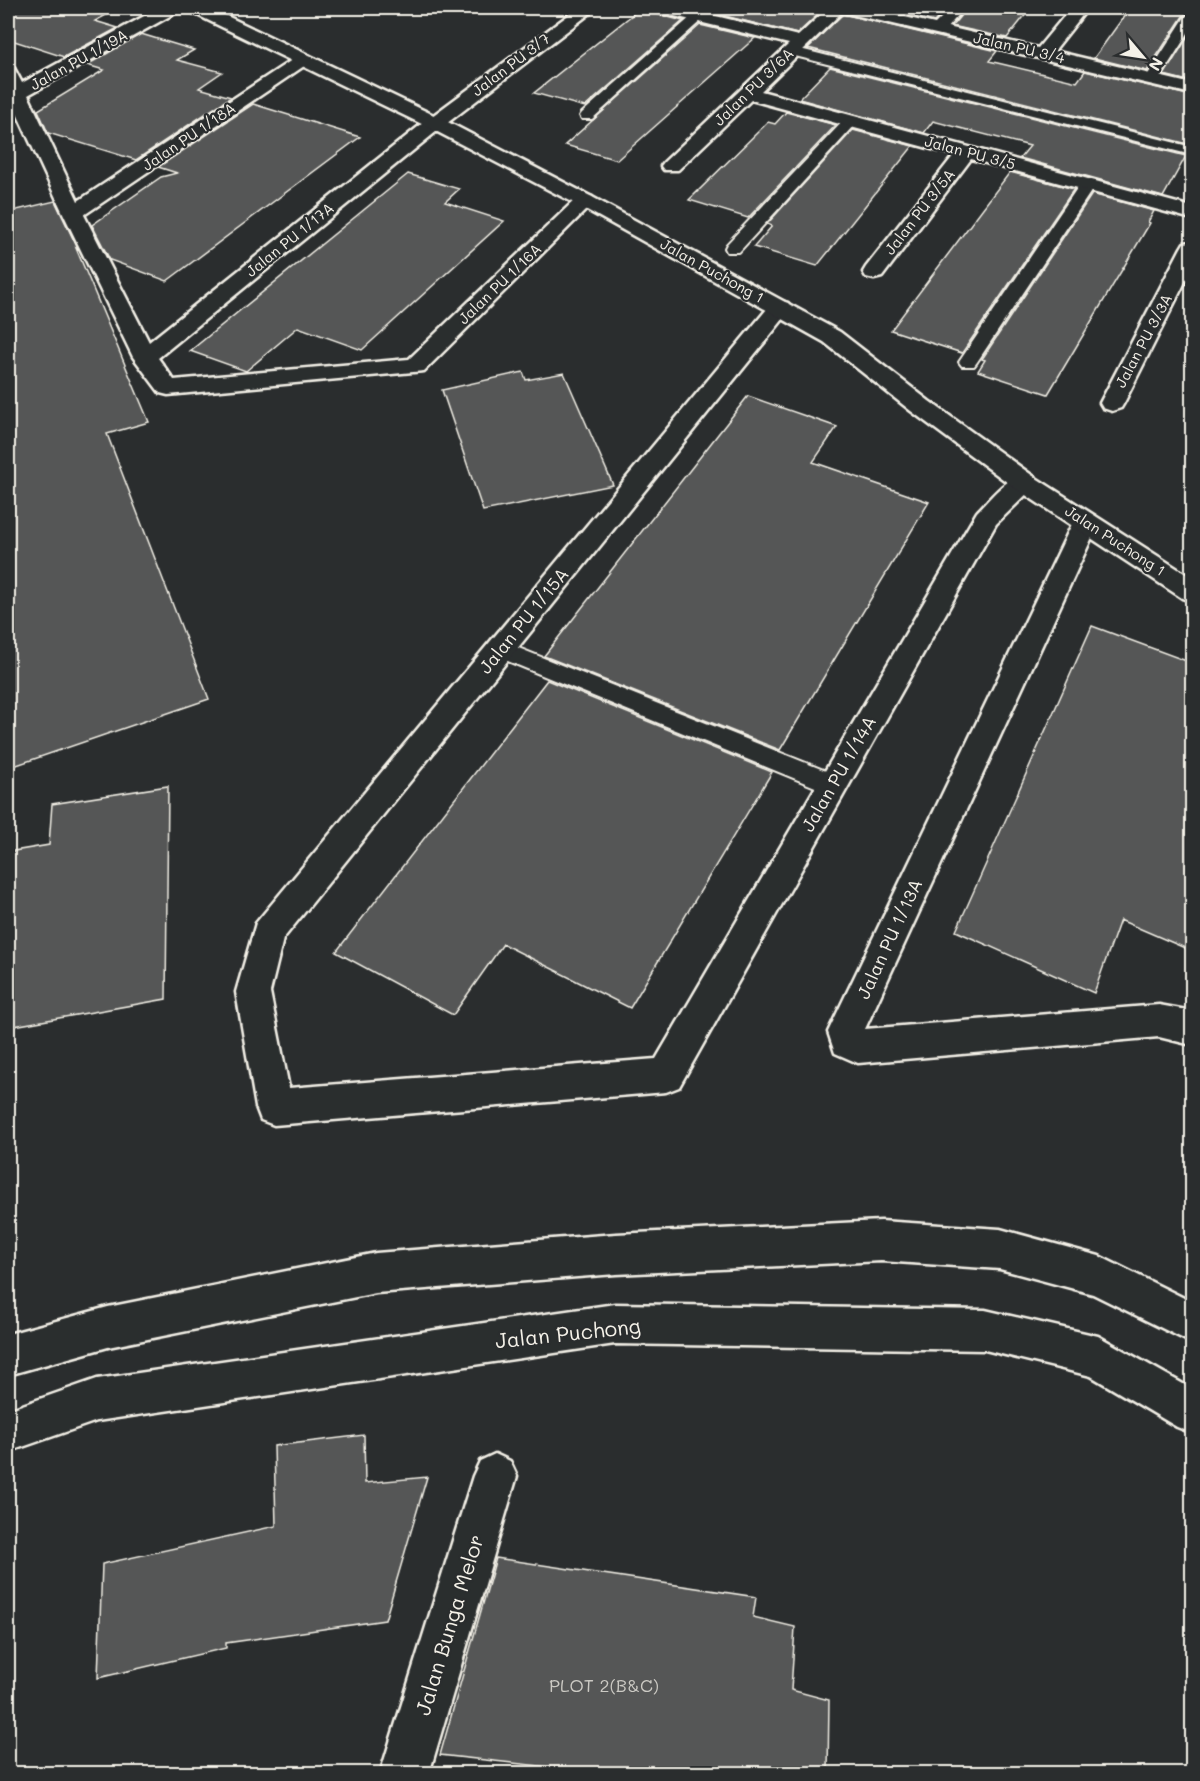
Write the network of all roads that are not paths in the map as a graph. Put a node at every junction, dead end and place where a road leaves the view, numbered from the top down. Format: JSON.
{"nodes":[{"id":1,"x":171,"y":8,"type":"edge"},
{"id":2,"x":197,"y":8,"type":"edge"},
{"id":3,"x":588,"y":8,"type":"edge"},
{"id":4,"x":664,"y":8,"type":"edge"},
{"id":5,"x":837,"y":8,"type":"edge"},
{"id":6,"x":846,"y":8,"type":"edge"},
{"id":7,"x":958,"y":8,"type":"edge"},
{"id":8,"x":1080,"y":8,"type":"edge"},
{"id":9,"x":703,"y":12,"type":"edge"},
{"id":10,"x":1192,"y":17,"type":"edge"},
{"id":11,"x":938,"y":29,"type":"junction"},
{"id":12,"x":796,"y":46,"type":"junction"},
{"id":13,"x":1043,"y":53,"type":"junction"},
{"id":14,"x":304,"y":60,"type":"junction"},
{"id":15,"x":8,"y":72,"type":"edge"},
{"id":16,"x":1152,"y":79,"type":"junction"},
{"id":17,"x":1192,"y":88,"type":"edge"},
{"id":18,"x":747,"y":93,"type":"junction"},
{"id":19,"x":17,"y":94,"type":"junction"},
{"id":20,"x":587,"y":116,"type":"dead end"},
{"id":21,"x":851,"y":121,"type":"junction"},
{"id":22,"x":435,"y":123,"type":"junction"},
{"id":23,"x":1192,"y":151,"type":"edge"},
{"id":24,"x":966,"y":152,"type":"junction"},
{"id":25,"x":671,"y":166,"type":"dead end"},
{"id":26,"x":1088,"y":184,"type":"junction"},
{"id":27,"x":585,"y":201,"type":"junction"},
{"id":28,"x":73,"y":213,"type":"junction"},
{"id":29,"x":1192,"y":213,"type":"edge"},
{"id":30,"x":733,"y":248,"type":"dead end"},
{"id":31,"x":1192,"y":248,"type":"edge"},
{"id":32,"x":874,"y":272,"type":"dead end"},
{"id":33,"x":780,"y":308,"type":"junction"},
{"id":34,"x":145,"y":357,"type":"junction"},
{"id":35,"x":968,"y":362,"type":"dead end"},
{"id":36,"x":1112,"y":403,"type":"dead end"},
{"id":37,"x":1024,"y":482,"type":"junction"},
{"id":38,"x":1086,"y":522,"type":"junction"},
{"id":39,"x":1192,"y":591,"type":"edge"},
{"id":40,"x":501,"y":649,"type":"junction"},
{"id":41,"x":833,"y":784,"type":"junction"},
{"id":42,"x":1192,"y":1029,"type":"edge"},
{"id":43,"x":666,"y":1075,"type":"joint"},
{"id":44,"x":1192,"y":1323,"type":"edge"},
{"id":45,"x":8,"y":1355,"type":"edge"},
{"id":46,"x":1192,"y":1412,"type":"edge"},
{"id":47,"x":8,"y":1431,"type":"edge"},
{"id":48,"x":495,"y":1476,"type":"dead end"},
{"id":49,"x":404,"y":1773,"type":"edge"}],
"edges":[{"from":1,"to":19,"type":"street","name":"Jalan PU 1/19A"},
{"from":2,"to":14,"type":"street","name":"Jalan Puchong 1"},
{"from":3,"to":22,"type":"street","name":"Jalan PU 3/7"},
{"from":4,"to":9,"type":"street"},
{"from":5,"to":12,"type":"street","name":"Jalan PU 3/6A"},
{"from":6,"to":11,"type":"street","name":"Jalan PU 3/4"},
{"from":7,"to":11,"type":"lane"},
{"from":8,"to":13,"type":"street"},
{"from":9,"to":12,"type":"street"},
{"from":9,"to":20,"type":"lane"},
{"from":10,"to":16,"type":"lane"},
{"from":11,"to":13,"type":"street","name":"Jalan PU 3/4"},
{"from":12,"to":18,"type":"street","name":"Jalan PU 3/6A"},
{"from":12,"to":23,"type":"lane"},
{"from":13,"to":16,"type":"street","name":"Jalan PU 3/4"},
{"from":14,"to":22,"type":"street","name":"Jalan Puchong 1"},
{"from":14,"to":28,"type":"street","name":"Jalan PU 1/18A"},
{"from":15,"to":19,"type":"street"},
{"from":16,"to":17,"type":"street","name":"Jalan PU 3/4"},
{"from":18,"to":21,"type":"street","name":"Jalan PU 3/5"},
{"from":18,"to":25,"type":"street","name":"Jalan PU 3/6A"},
{"from":19,"to":28,"type":"street"},
{"from":21,"to":24,"type":"street","name":"Jalan PU 3/5"},
{"from":21,"to":30,"type":"lane"},
{"from":22,"to":27,"type":"street","name":"Jalan Puchong 1"},
{"from":22,"to":34,"type":"street","name":"Jalan PU 1/17A"},
{"from":24,"to":26,"type":"street","name":"Jalan PU 3/5"},
{"from":24,"to":32,"type":"street","name":"Jalan PU 3/5A"},
{"from":26,"to":29,"type":"street","name":"Jalan PU 3/5"},
{"from":26,"to":35,"type":"lane"},
{"from":27,"to":33,"type":"street","name":"Jalan Puchong 1"},
{"from":27,"to":34,"type":"street","name":"Jalan PU 1/16A"},
{"from":28,"to":34,"type":"street"},
{"from":31,"to":36,"type":"street","name":"Jalan PU 3/3A"},
{"from":33,"to":37,"type":"street","name":"Jalan Puchong 1"},
{"from":33,"to":40,"type":"street","name":"Jalan PU 1/15A"},
{"from":37,"to":38,"type":"street","name":"Jalan Puchong 1"},
{"from":37,"to":41,"type":"street","name":"Jalan PU 1/14A"},
{"from":38,"to":39,"type":"street","name":"Jalan Puchong 1"},
{"from":38,"to":42,"type":"street","name":"Jalan PU 1/13A"},
{"from":40,"to":41,"type":"lane"},
{"from":40,"to":43,"type":"street","name":"Jalan PU 1/15A"},
{"from":41,"to":43,"type":"street","name":"Jalan PU 1/14A"},
{"from":44,"to":45,"type":"street"},
{"from":46,"to":47,"type":"street","name":"Jalan Puchong"},
{"from":48,"to":49,"type":"street","name":"Jalan Bunga Melor"}]}
